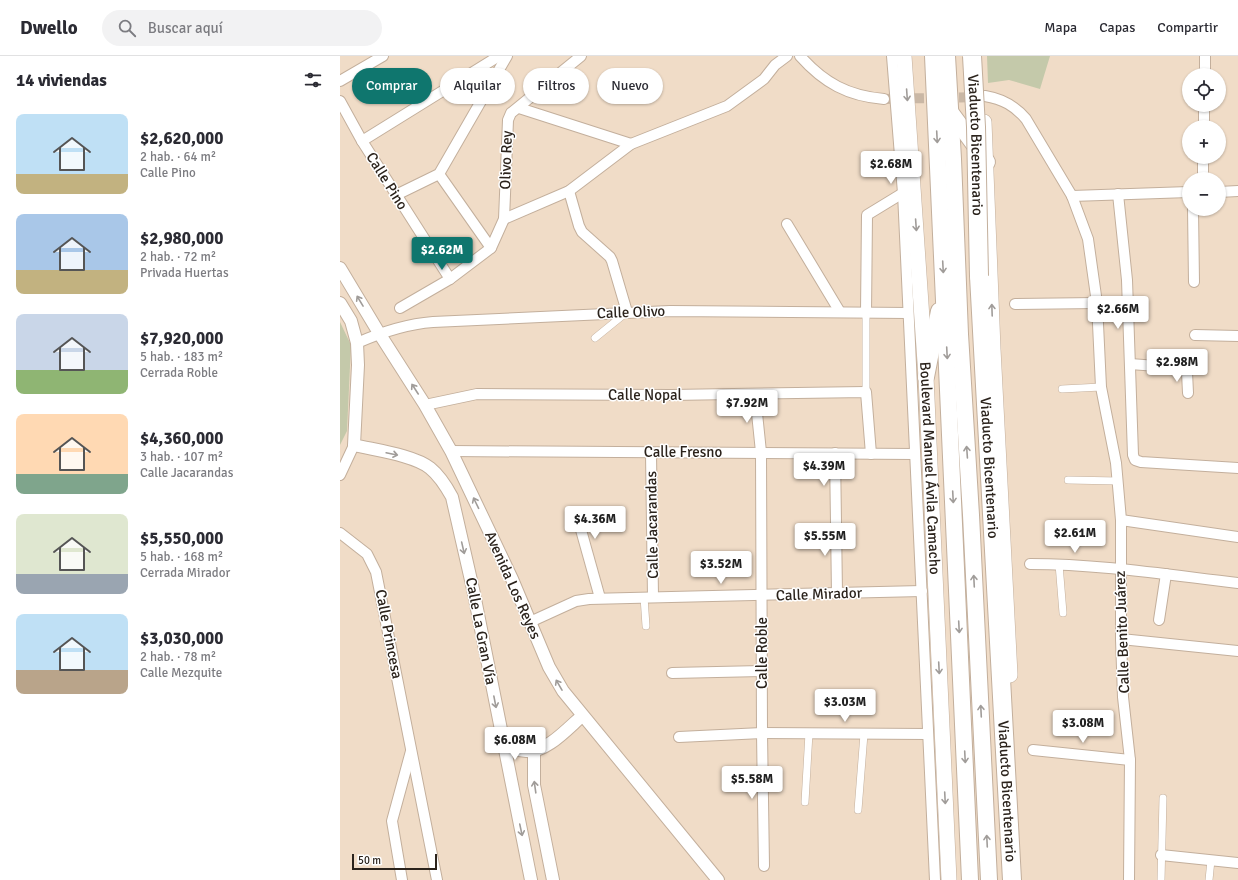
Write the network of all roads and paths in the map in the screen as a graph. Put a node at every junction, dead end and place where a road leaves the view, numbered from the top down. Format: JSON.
{"nodes":[{"id":1,"x":383,"y":56,"type":"edge"},
{"id":2,"x":499,"y":56,"type":"edge"},
{"id":3,"x":507,"y":56,"type":"edge"},
{"id":4,"x":581,"y":56,"type":"edge"},
{"id":5,"x":787,"y":56,"type":"edge"},
{"id":6,"x":800,"y":56,"type":"edge"},
{"id":7,"x":892,"y":56,"type":"edge"},
{"id":8,"x":904,"y":56,"type":"edge"},
{"id":9,"x":933,"y":56,"type":"edge"},
{"id":10,"x":947,"y":56,"type":"edge"},
{"id":11,"x":972,"y":56,"type":"edge"},
{"id":12,"x":980,"y":56,"type":"edge"},
{"id":13,"x":1205,"y":56,"type":"edge"},
{"id":14,"x":1205,"y":68,"type":"edge"},
{"id":15,"x":340,"y":81,"type":"edge"},
{"id":16,"x":985,"y":96,"type":"tunnel mouth"},
{"id":17,"x":884,"y":98,"type":"tunnel mouth"},
{"id":18,"x":340,"y":101,"type":"edge"},
{"id":19,"x":519,"y":108,"type":"junction"},
{"id":20,"x":951,"y":113,"type":"junction"},
{"id":21,"x":362,"y":140,"type":"junction"},
{"id":22,"x":631,"y":144,"type":"junction"},
{"id":23,"x":987,"y":162,"type":"junction"},
{"id":24,"x":438,"y":174,"type":"junction"},
{"id":25,"x":569,"y":191,"type":"junction"},
{"id":26,"x":1238,"y":191,"type":"edge"},
{"id":27,"x":1182,"y":192,"type":"edge"},
{"id":28,"x":1226,"y":192,"type":"edge"},
{"id":29,"x":903,"y":193,"type":"junction"},
{"id":30,"x":1118,"y":194,"type":"junction"},
{"id":31,"x":396,"y":195,"type":"junction"},
{"id":32,"x":1072,"y":196,"type":"junction"},
{"id":33,"x":1193,"y":216,"type":"edge"},
{"id":34,"x":504,"y":219,"type":"junction"},
{"id":35,"x":787,"y":224,"type":"dead end"},
{"id":36,"x":491,"y":248,"type":"junction"},
{"id":37,"x":340,"y":268,"type":"edge"},
{"id":38,"x":450,"y":280,"type":"junction"},
{"id":39,"x":1194,"y":282,"type":"dead end"},
{"id":40,"x":944,"y":286,"type":"junction"},
{"id":41,"x":340,"y":303,"type":"edge"},
{"id":42,"x":1097,"y":303,"type":"junction"},
{"id":43,"x":1015,"y":304,"type":"dead end"},
{"id":44,"x":400,"y":308,"type":"dead end"},
{"id":45,"x":627,"y":312,"type":"junction"},
{"id":46,"x":840,"y":312,"type":"junction"},
{"id":47,"x":866,"y":313,"type":"junction"},
{"id":48,"x":908,"y":313,"type":"junction"},
{"id":49,"x":379,"y":333,"type":"junction"},
{"id":50,"x":1195,"y":335,"type":"dead end"},
{"id":51,"x":1238,"y":336,"type":"edge"},
{"id":52,"x":594,"y":338,"type":"dead end"},
{"id":53,"x":357,"y":343,"type":"junction"},
{"id":54,"x":1130,"y":364,"type":"junction"},
{"id":55,"x":926,"y":378,"type":"junction"},
{"id":56,"x":1101,"y":387,"type":"junction"},
{"id":57,"x":1062,"y":389,"type":"dead end"},
{"id":58,"x":866,"y":392,"type":"junction"},
{"id":59,"x":1188,"y":393,"type":"dead end"},
{"id":60,"x":755,"y":394,"type":"junction"},
{"id":61,"x":426,"y":405,"type":"junction"},
{"id":62,"x":354,"y":445,"type":"junction"},
{"id":63,"x":451,"y":451,"type":"junction"},
{"id":64,"x":651,"y":452,"type":"junction"},
{"id":65,"x":761,"y":452,"type":"junction"},
{"id":66,"x":835,"y":454,"type":"junction"},
{"id":67,"x":871,"y":454,"type":"junction"},
{"id":68,"x":915,"y":454,"type":"junction"},
{"id":69,"x":1238,"y":468,"type":"edge"},
{"id":70,"x":340,"y":475,"type":"edge"},
{"id":71,"x":1068,"y":480,"type":"dead end"},
{"id":72,"x":1118,"y":481,"type":"junction"},
{"id":73,"x":576,"y":512,"type":"dead end"},
{"id":74,"x":1121,"y":520,"type":"junction"},
{"id":75,"x":340,"y":533,"type":"edge"},
{"id":76,"x":1238,"y":537,"type":"edge"},
{"id":77,"x":1030,"y":564,"type":"dead end"},
{"id":78,"x":1060,"y":564,"type":"junction"},
{"id":79,"x":1120,"y":568,"type":"junction"},
{"id":80,"x":1166,"y":574,"type":"junction"},
{"id":81,"x":1238,"y":583,"type":"edge"},
{"id":82,"x":922,"y":591,"type":"junction"},
{"id":83,"x":837,"y":594,"type":"junction"},
{"id":84,"x":762,"y":596,"type":"junction"},
{"id":85,"x":649,"y":597,"type":"junction"},
{"id":86,"x":600,"y":598,"type":"junction"},
{"id":87,"x":1063,"y":613,"type":"dead end"},
{"id":88,"x":1159,"y":620,"type":"dead end"},
{"id":89,"x":530,"y":622,"type":"junction"},
{"id":90,"x":646,"y":626,"type":"dead end"},
{"id":91,"x":1121,"y":639,"type":"junction"},
{"id":92,"x":1238,"y":651,"type":"edge"},
{"id":93,"x":762,"y":671,"type":"junction"},
{"id":94,"x":672,"y":673,"type":"dead end"},
{"id":95,"x":582,"y":716,"type":"junction"},
{"id":96,"x":762,"y":733,"type":"junction"},
{"id":97,"x":809,"y":733,"type":"junction"},
{"id":98,"x":864,"y":734,"type":"junction"},
{"id":99,"x":928,"y":734,"type":"junction"},
{"id":100,"x":679,"y":737,"type":"dead end"},
{"id":101,"x":503,"y":743,"type":"junction"},
{"id":102,"x":412,"y":749,"type":"junction"},
{"id":103,"x":1033,"y":750,"type":"dead end"},
{"id":104,"x":534,"y":751,"type":"junction"},
{"id":105,"x":1130,"y":760,"type":"junction"},
{"id":106,"x":1163,"y":798,"type":"dead end"},
{"id":107,"x":805,"y":802,"type":"dead end"},
{"id":108,"x":858,"y":810,"type":"dead end"},
{"id":109,"x":1161,"y":855,"type":"junction"},
{"id":110,"x":1211,"y":860,"type":"junction"},
{"id":111,"x":1238,"y":863,"type":"edge"},
{"id":112,"x":764,"y":866,"type":"dead end"},
{"id":113,"x":402,"y":880,"type":"edge"},
{"id":114,"x":437,"y":880,"type":"edge"},
{"id":115,"x":531,"y":880,"type":"edge"},
{"id":116,"x":553,"y":880,"type":"edge"},
{"id":117,"x":718,"y":880,"type":"edge"},
{"id":118,"x":935,"y":880,"type":"edge"},
{"id":119,"x":949,"y":880,"type":"edge"},
{"id":120,"x":970,"y":880,"type":"edge"},
{"id":121,"x":989,"y":880,"type":"edge"},
{"id":122,"x":1012,"y":880,"type":"edge"},
{"id":123,"x":1019,"y":880,"type":"edge"},
{"id":124,"x":1129,"y":880,"type":"edge"},
{"id":125,"x":1161,"y":880,"type":"edge"},
{"id":126,"x":1209,"y":880,"type":"edge"}],
"edges":[{"from":1,"to":15,"type":"street"},
{"from":2,"to":21,"type":"street"},
{"from":3,"to":24,"type":"street"},
{"from":4,"to":19,"type":"street","name":"Olivo Rey"},
{"from":5,"to":22,"type":"street"},
{"from":6,"to":17,"type":"street"},
{"from":7,"to":29,"type":"street","name":"Boulevard Manuel Ávila Camacho"},
{"from":8,"to":55,"type":"main road","name":"Boulevard Manuel Ávila Camacho","one_way":true},
{"from":9,"to":40,"type":"highway","name":"Boulevard Manuel Ávila Camacho","one_way":true},
{"from":10,"to":20,"type":"highway"},
{"from":11,"to":122,"type":"highway","name":"Viaducto Bicentenario","bridge":true},
{"from":12,"to":23,"type":"main road"},
{"from":13,"to":14,"type":"street"},
{"from":16,"to":32,"type":"street","name":"Calle Benito Juárez"},
{"from":18,"to":21,"type":"street","name":"Calle Pino"},
{"from":19,"to":22,"type":"street"},
{"from":19,"to":34,"type":"street","name":"Olivo Rey"},
{"from":20,"to":23,"type":"highway"},
{"from":121,"to":20,"type":"highway","one_way":true},
{"from":21,"to":31,"type":"street","name":"Calle Pino"},
{"from":22,"to":25,"type":"street"},
{"from":123,"to":23,"type":"main road","one_way":true},
{"from":24,"to":31,"type":"street"},
{"from":24,"to":36,"type":"street"},
{"from":25,"to":34,"type":"street"},
{"from":25,"to":45,"type":"street"},
{"from":26,"to":28,"type":"street"},
{"from":27,"to":30,"type":"street"},
{"from":29,"to":47,"type":"street"},
{"from":29,"to":48,"type":"street","name":"Boulevard Manuel Ávila Camacho"},
{"from":30,"to":32,"type":"street"},
{"from":30,"to":54,"type":"street"},
{"from":31,"to":38,"type":"street","name":"Calle Pino"},
{"from":32,"to":42,"type":"street","name":"Calle Benito Juárez"},
{"from":33,"to":39,"type":"street"},
{"from":34,"to":36,"type":"street","name":"Olivo Rey"},
{"from":35,"to":46,"type":"street"},
{"from":36,"to":38,"type":"street"},
{"from":49,"to":37,"type":"street","name":"Avenida Los Reyes","one_way":true},
{"from":38,"to":44,"type":"street"},
{"from":40,"to":55,"type":"highway"},
{"from":40,"to":120,"type":"highway","name":"Boulevard Manuel Ávila Camacho","one_way":true},
{"from":41,"to":53,"type":"street"},
{"from":42,"to":43,"type":"street"},
{"from":42,"to":56,"type":"street","name":"Calle Benito Juárez"},
{"from":45,"to":46,"type":"street","name":"Calle Olivo"},
{"from":45,"to":49,"type":"street","name":"Calle Olivo"},
{"from":45,"to":52,"type":"street"},
{"from":46,"to":47,"type":"street","name":"Calle Olivo"},
{"from":47,"to":48,"type":"street","name":"Calle Olivo"},
{"from":47,"to":58,"type":"street"},
{"from":48,"to":68,"type":"street","name":"Boulevard Manuel Ávila Camacho"},
{"from":49,"to":53,"type":"street","name":"Calle Olivo"},
{"from":61,"to":49,"type":"street","name":"Avenida Los Reyes","one_way":true},
{"from":50,"to":51,"type":"street"},
{"from":53,"to":62,"type":"street"},
{"from":54,"to":59,"type":"street"},
{"from":54,"to":69,"type":"street"},
{"from":55,"to":119,"type":"main road","name":"Boulevard Manuel Ávila Camacho","one_way":true},
{"from":56,"to":57,"type":"street"},
{"from":56,"to":72,"type":"street","name":"Calle Benito Juárez"},
{"from":58,"to":60,"type":"street","name":"Calle Nopal"},
{"from":58,"to":67,"type":"street"},
{"from":60,"to":61,"type":"street","name":"Calle Nopal"},
{"from":60,"to":65,"type":"street","name":"Calle Roble"},
{"from":61,"to":63,"type":"street","name":"Avenida Los Reyes"},
{"from":62,"to":70,"type":"street"},
{"from":62,"to":101,"type":"street","name":"Calle La Gran Vía","one_way":true},
{"from":63,"to":64,"type":"street","name":"Calle Fresno"},
{"from":89,"to":63,"type":"street","name":"Avenida Los Reyes","one_way":true},
{"from":64,"to":65,"type":"street","name":"Calle Fresno"},
{"from":64,"to":85,"type":"street","name":"Calle Jacarandas"},
{"from":65,"to":66,"type":"street","name":"Calle Fresno"},
{"from":65,"to":84,"type":"street","name":"Calle Roble"},
{"from":66,"to":67,"type":"street","name":"Calle Fresno"},
{"from":66,"to":83,"type":"street"},
{"from":67,"to":68,"type":"street","name":"Calle Fresno"},
{"from":68,"to":82,"type":"street","name":"Boulevard Manuel Ávila Camacho"},
{"from":71,"to":72,"type":"street"},
{"from":72,"to":74,"type":"street","name":"Calle Benito Juárez"},
{"from":73,"to":86,"type":"street"},
{"from":74,"to":76,"type":"street"},
{"from":74,"to":79,"type":"street","name":"Calle Benito Juárez"},
{"from":75,"to":102,"type":"street","name":"Calle Princesa"},
{"from":77,"to":78,"type":"street"},
{"from":78,"to":79,"type":"street"},
{"from":78,"to":87,"type":"street"},
{"from":79,"to":80,"type":"street"},
{"from":79,"to":91,"type":"street","name":"Calle Benito Juárez"},
{"from":80,"to":81,"type":"street"},
{"from":80,"to":88,"type":"street"},
{"from":82,"to":83,"type":"street","name":"Calle Mirador"},
{"from":82,"to":99,"type":"street","name":"Boulevard Manuel Ávila Camacho"},
{"from":83,"to":84,"type":"street","name":"Calle Mirador"},
{"from":84,"to":85,"type":"street","name":"Calle Mirador"},
{"from":84,"to":93,"type":"street","name":"Calle Roble"},
{"from":85,"to":86,"type":"street","name":"Calle Mirador"},
{"from":85,"to":90,"type":"street"},
{"from":86,"to":89,"type":"street","name":"Calle Mirador"},
{"from":95,"to":89,"type":"street","name":"Avenida Los Reyes","one_way":true},
{"from":91,"to":92,"type":"street"},
{"from":91,"to":105,"type":"street","name":"Calle Benito Juárez"},
{"from":93,"to":94,"type":"street"},
{"from":93,"to":96,"type":"street","name":"Calle Roble"},
{"from":95,"to":104,"type":"street"},
{"from":95,"to":117,"type":"street","name":"Avenida Los Reyes"},
{"from":96,"to":97,"type":"street"},
{"from":96,"to":100,"type":"street"},
{"from":96,"to":112,"type":"street","name":"Calle Roble"},
{"from":97,"to":98,"type":"street"},
{"from":97,"to":107,"type":"street"},
{"from":98,"to":99,"type":"street"},
{"from":98,"to":108,"type":"street"},
{"from":99,"to":118,"type":"street","name":"Boulevard Manuel Ávila Camacho"},
{"from":101,"to":104,"type":"street"},
{"from":101,"to":115,"type":"street","name":"Calle La Gran Vía","one_way":true},
{"from":102,"to":113,"type":"street","name":"Calle Princesa"},
{"from":102,"to":114,"type":"street","name":"Calle Princesa"},
{"from":103,"to":105,"type":"street"},
{"from":116,"to":104,"type":"street","one_way":true},
{"from":105,"to":124,"type":"street","name":"Calle Benito Juárez"},
{"from":106,"to":109,"type":"street"},
{"from":109,"to":110,"type":"street"},
{"from":109,"to":125,"type":"street"},
{"from":110,"to":111,"type":"street"},
{"from":110,"to":126,"type":"street"}]}
